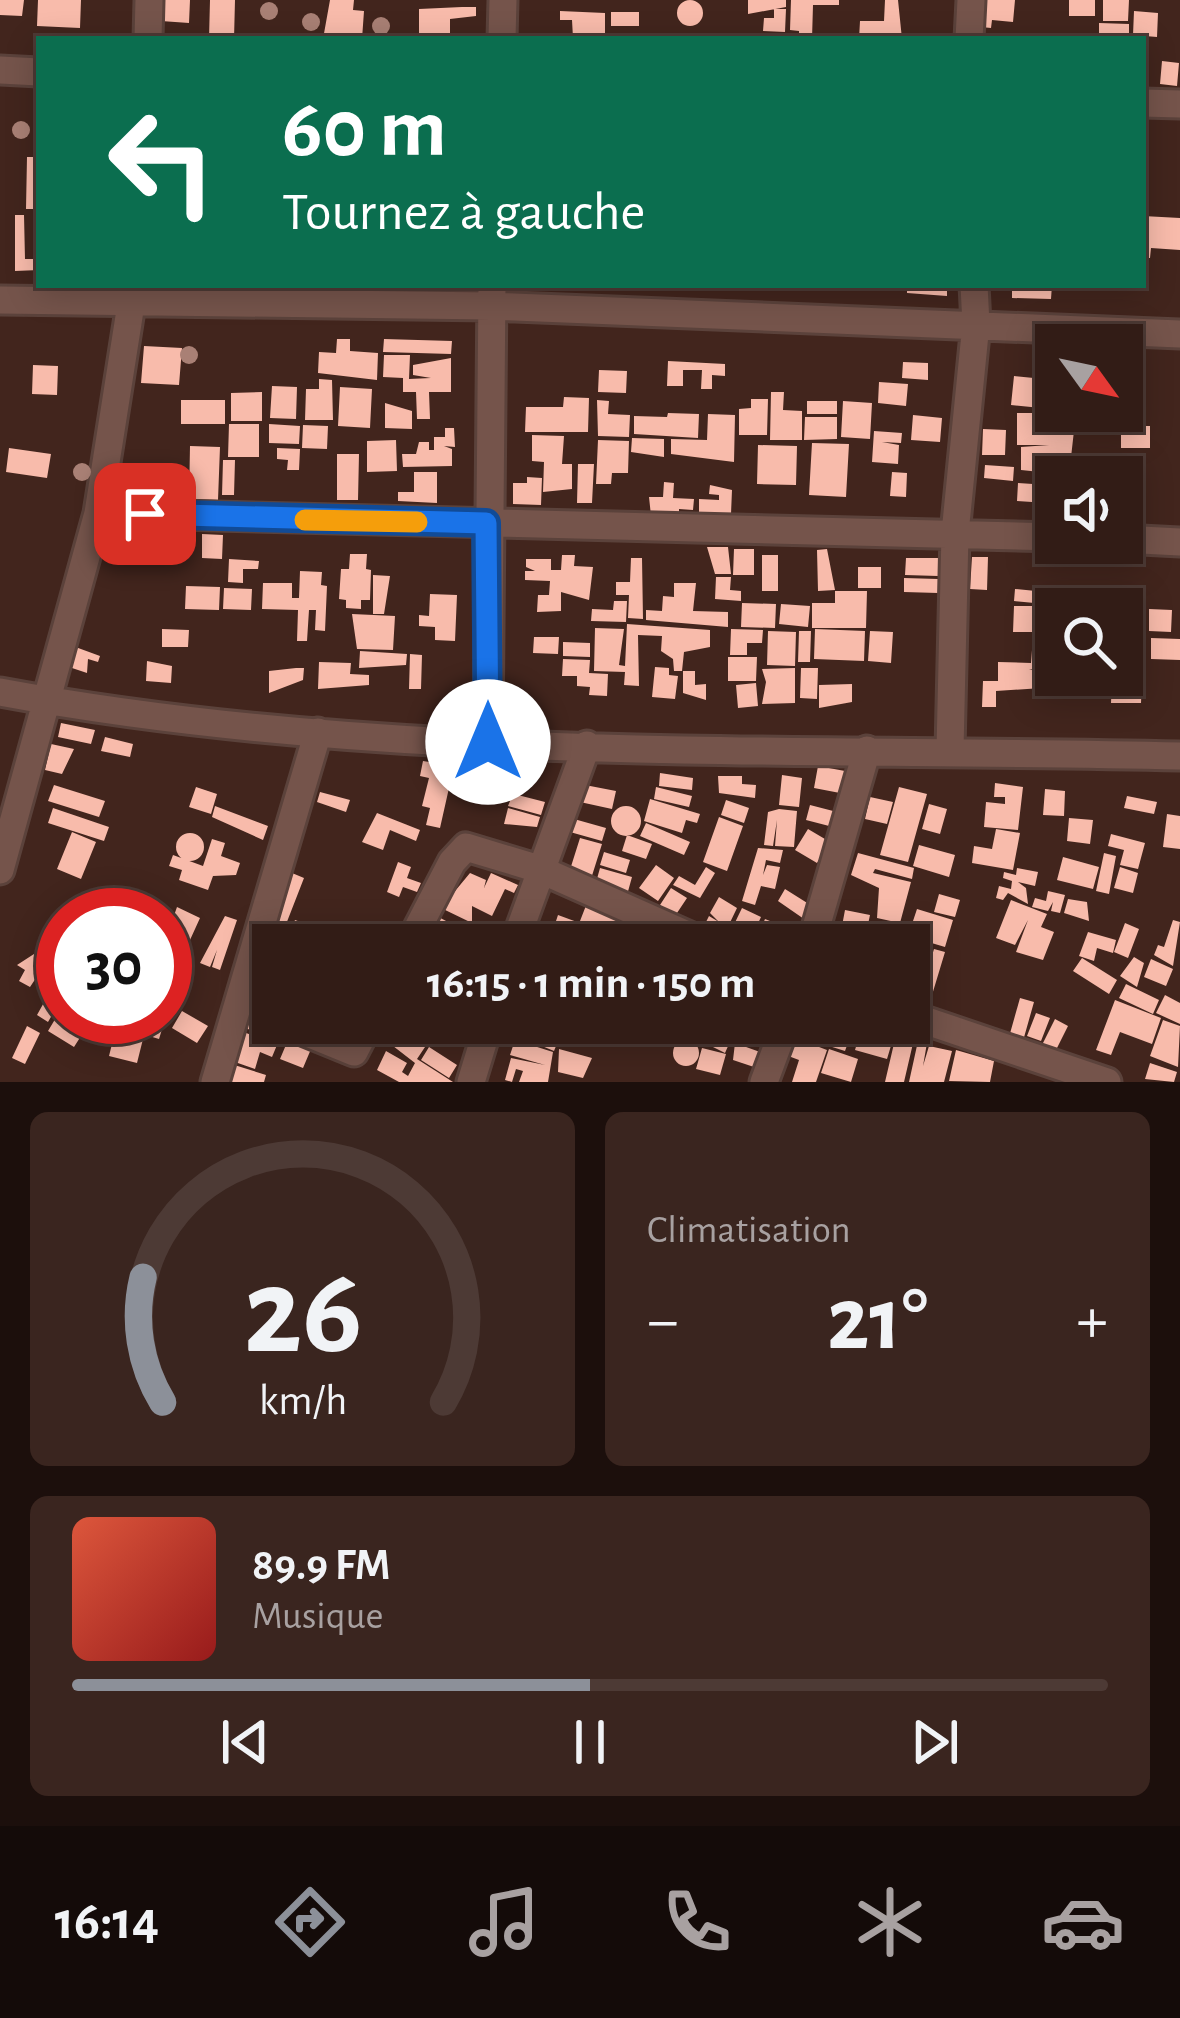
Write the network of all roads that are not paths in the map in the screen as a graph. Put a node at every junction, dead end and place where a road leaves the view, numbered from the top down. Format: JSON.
{"nodes":[{"id":1,"x":148,"y":0,"type":"edge"},
{"id":2,"x":503,"y":0,"type":"edge"},
{"id":3,"x":971,"y":0,"type":"edge"},
{"id":4,"x":148,"y":36,"type":"edge"},
{"id":5,"x":502,"y":36,"type":"edge"},
{"id":6,"x":969,"y":36,"type":"edge"},
{"id":7,"x":0,"y":70,"type":"edge"},
{"id":8,"x":36,"y":72,"type":"edge"},
{"id":9,"x":1146,"y":103,"type":"edge"},
{"id":10,"x":1180,"y":104,"type":"edge"},
{"id":11,"x":974,"y":288,"type":"edge"},
{"id":12,"x":133,"y":293,"type":"edge"},
{"id":13,"x":492,"y":295,"type":"edge"},
{"id":14,"x":0,"y":300,"type":"edge"},
{"id":15,"x":976,"y":324,"type":"junction"},
{"id":16,"x":1180,"y":334,"type":"edge"},
{"id":17,"x":98,"y":513,"type":"junction"},
{"id":18,"x":486,"y":523,"type":"junction"},
{"id":19,"x":955,"y":533,"type":"junction"},
{"id":20,"x":1035,"y":536,"type":"edge"},
{"id":21,"x":1143,"y":540,"type":"edge"},
{"id":22,"x":1180,"y":542,"type":"edge"},
{"id":23,"x":0,"y":692,"type":"edge"},
{"id":24,"x":47,"y":701,"type":"junction"},
{"id":25,"x":318,"y":732,"type":"junction"},
{"id":26,"x":488,"y":742,"type":"junction"},
{"id":27,"x":586,"y":745,"type":"junction"},
{"id":28,"x":867,"y":750,"type":"junction"},
{"id":29,"x":950,"y":750,"type":"junction"},
{"id":30,"x":1180,"y":756,"type":"edge"},
{"id":31,"x":538,"y":869,"type":"junction"},
{"id":32,"x":0,"y":870,"type":"edge"},
{"id":33,"x":420,"y":924,"type":"edge"},
{"id":34,"x":521,"y":924,"type":"edge"},
{"id":35,"x":662,"y":924,"type":"edge"},
{"id":36,"x":817,"y":924,"type":"edge"},
{"id":37,"x":238,"y":1003,"type":"junction"},
{"id":38,"x":252,"y":1009,"type":"edge"},
{"id":39,"x":930,"y":1022,"type":"edge"},
{"id":40,"x":334,"y":1044,"type":"edge"},
{"id":41,"x":358,"y":1044,"type":"edge"},
{"id":42,"x":483,"y":1044,"type":"edge"},
{"id":43,"x":778,"y":1044,"type":"edge"},
{"id":44,"x":1096,"y":1080,"type":"edge"},
{"id":45,"x":215,"y":1082,"type":"edge"},
{"id":46,"x":471,"y":1082,"type":"edge"},
{"id":47,"x":764,"y":1082,"type":"edge"}],
"edges":[{"from":1,"to":4,"type":"street"},
{"from":2,"to":5,"type":"street"},
{"from":3,"to":6,"type":"street"},
{"from":7,"to":8,"type":"street"},
{"from":9,"to":10,"type":"street"},
{"from":11,"to":15,"type":"street"},
{"from":12,"to":13,"type":"street"},
{"from":12,"to":14,"type":"street"},
{"from":12,"to":17,"type":"street"},
{"from":13,"to":15,"type":"street"},
{"from":13,"to":18,"type":"street"},
{"from":15,"to":16,"type":"street"},
{"from":15,"to":19,"type":"street"},
{"from":17,"to":18,"type":"street"},
{"from":17,"to":24,"type":"street"},
{"from":18,"to":19,"type":"street"},
{"from":18,"to":26,"type":"street"},
{"from":19,"to":20,"type":"street"},
{"from":19,"to":29,"type":"street"},
{"from":21,"to":22,"type":"street"},
{"from":23,"to":24,"type":"street"},
{"from":24,"to":25,"type":"street"},
{"from":24,"to":32,"type":"street"},
{"from":25,"to":26,"type":"street"},
{"from":25,"to":37,"type":"street"},
{"from":26,"to":27,"type":"street"},
{"from":27,"to":28,"type":"street"},
{"from":27,"to":31,"type":"street"},
{"from":28,"to":29,"type":"street"},
{"from":28,"to":36,"type":"street"},
{"from":29,"to":30,"type":"street"},
{"from":31,"to":33,"type":"street"},
{"from":31,"to":34,"type":"street"},
{"from":31,"to":35,"type":"street"},
{"from":37,"to":38,"type":"street"},
{"from":37,"to":45,"type":"street"},
{"from":39,"to":44,"type":"street"},
{"from":40,"to":41,"type":"street"},
{"from":42,"to":46,"type":"street"},
{"from":43,"to":47,"type":"street"}]}
